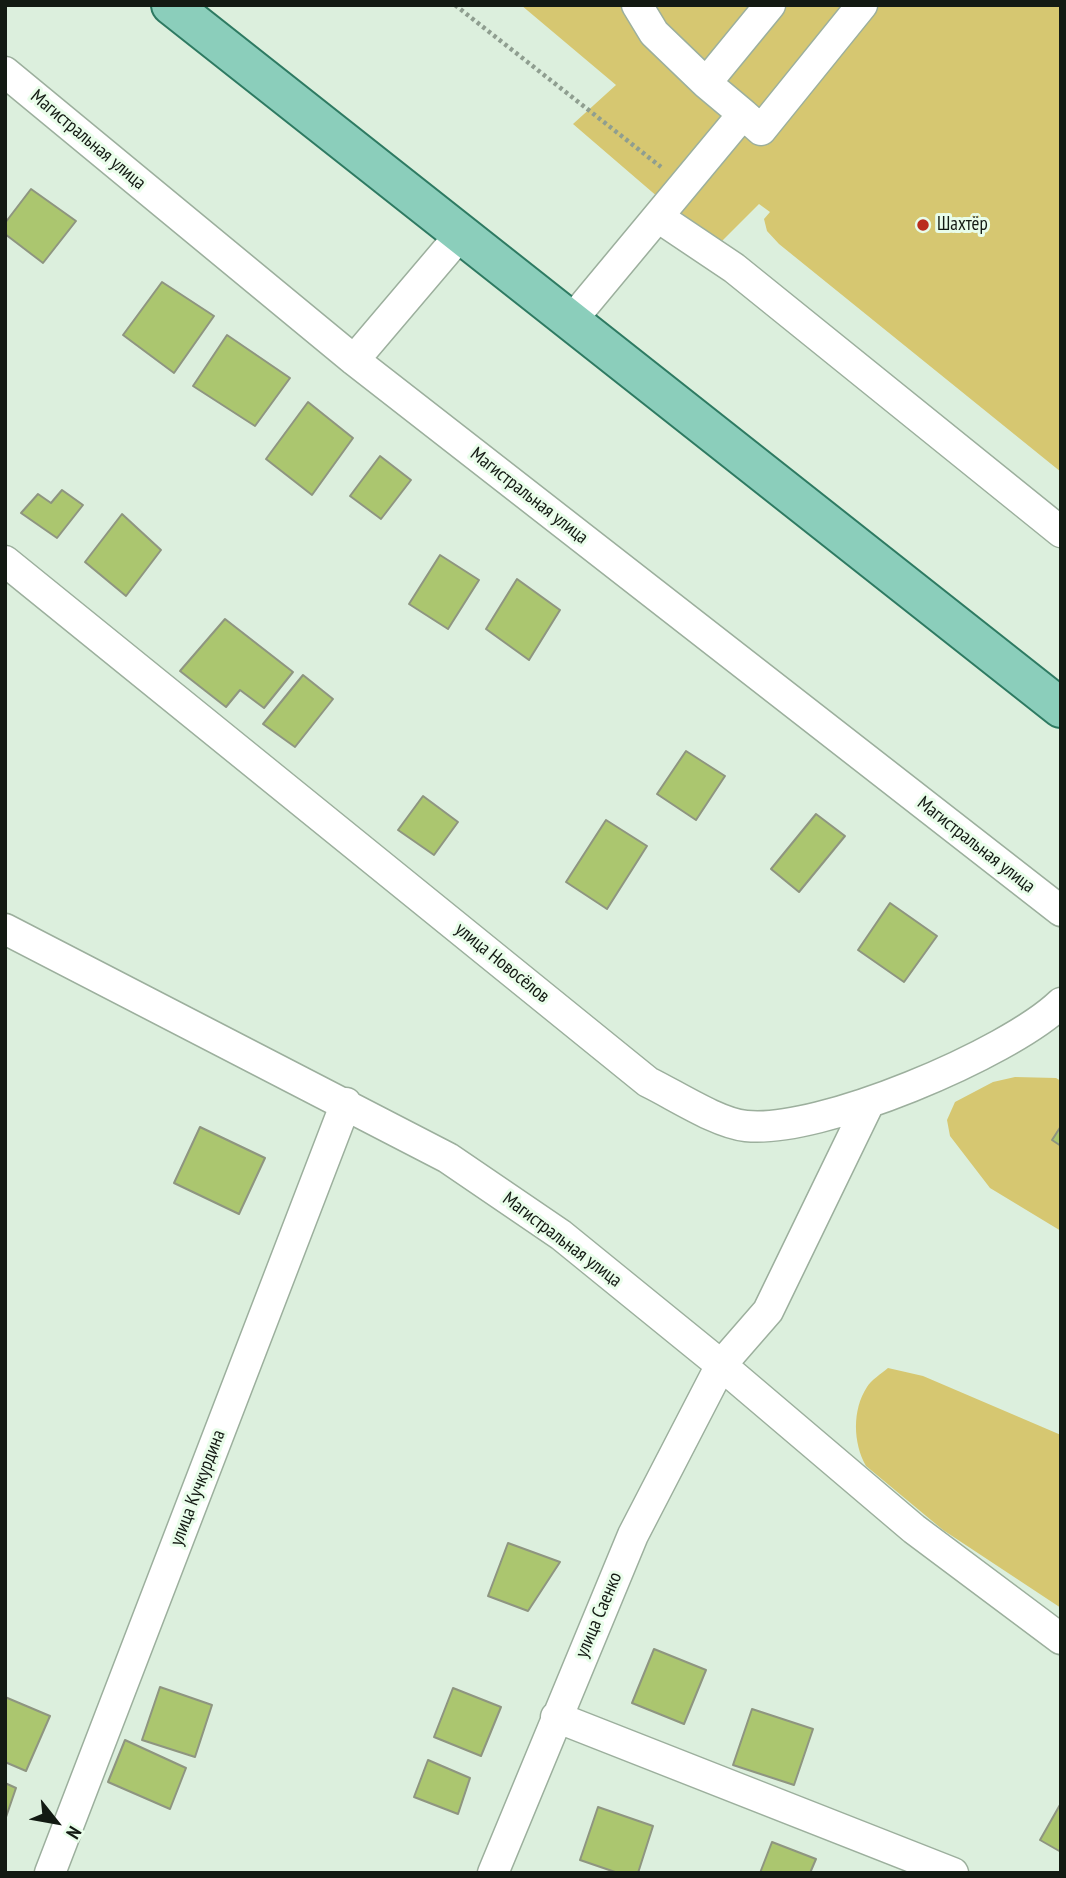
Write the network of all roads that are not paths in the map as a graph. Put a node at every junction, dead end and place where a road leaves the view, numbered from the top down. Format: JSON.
{"nodes":[{"id":1,"x":171,"y":5,"type":"edge"},
{"id":2,"x":637,"y":5,"type":"edge"},
{"id":3,"x":770,"y":5,"type":"edge"},
{"id":4,"x":862,"y":5,"type":"edge"},
{"id":5,"x":5,"y":72,"type":"edge"},
{"id":6,"x":706,"y":83,"type":"junction"},
{"id":7,"x":743,"y":114,"type":"junction"},
{"id":8,"x":658,"y":217,"type":"junction"},
{"id":9,"x":461,"y":234,"type":"junction"},
{"id":10,"x":571,"y":321,"type":"junction"},
{"id":11,"x":354,"y":360,"type":"junction"},
{"id":12,"x":1061,"y":532,"type":"edge"},
{"id":13,"x":5,"y":562,"type":"edge"},
{"id":14,"x":1061,"y":708,"type":"edge"},
{"id":15,"x":1061,"y":911,"type":"edge"},
{"id":16,"x":5,"y":929,"type":"edge"},
{"id":17,"x":1061,"y":1003,"type":"edge"},
{"id":18,"x":346,"y":1103,"type":"junction"},
{"id":19,"x":868,"y":1105,"type":"junction"},
{"id":20,"x":721,"y":1365,"type":"junction"},
{"id":21,"x":1061,"y":1639,"type":"edge"},
{"id":22,"x":556,"y":1717,"type":"junction"},
{"id":23,"x":50,"y":1873,"type":"edge"},
{"id":24,"x":493,"y":1873,"type":"edge"},
{"id":25,"x":953,"y":1873,"type":"edge"}],
"edges":[{"from":1,"to":9,"type":"main road"},
{"from":2,"to":6,"type":"street"},
{"from":3,"to":6,"type":"street"},
{"from":4,"to":7,"type":"street"},
{"from":5,"to":11,"type":"street","name":"Магистральная улица"},
{"from":6,"to":7,"type":"street"},
{"from":7,"to":8,"type":"street"},
{"from":8,"to":10,"type":"street"},
{"from":8,"to":12,"type":"street"},
{"from":9,"to":10,"type":"main road"},
{"from":9,"to":11,"type":"street"},
{"from":10,"to":14,"type":"main road"},
{"from":11,"to":15,"type":"street","name":"Магистральная улица"},
{"from":13,"to":19,"type":"street","name":"улица Новосёлов"},
{"from":16,"to":18,"type":"street","name":"Магистральная улица"},
{"from":17,"to":19,"type":"street","name":"улица Новосёлов"},
{"from":18,"to":20,"type":"street","name":"Магистральная улица"},
{"from":18,"to":23,"type":"street","name":"улица Кучкурдина"},
{"from":19,"to":20,"type":"street","name":"улица Саенко"},
{"from":20,"to":21,"type":"street","name":"Магистральная улица"},
{"from":20,"to":22,"type":"street","name":"улица Саенко"},
{"from":22,"to":24,"type":"street","name":"улица Саенко"},
{"from":22,"to":25,"type":"street"}]}
